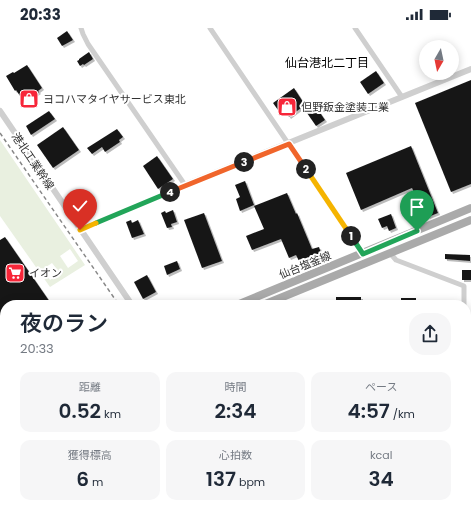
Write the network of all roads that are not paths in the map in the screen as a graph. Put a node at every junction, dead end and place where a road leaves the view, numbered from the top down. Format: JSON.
{"nodes":[{"id":1,"x":80,"y":28,"type":"edge"},
{"id":2,"x":210,"y":28,"type":"edge"},
{"id":3,"x":355,"y":28,"type":"edge"},
{"id":4,"x":471,"y":69,"type":"edge"},
{"id":5,"x":402,"y":97,"type":"junction"},
{"id":6,"x":0,"y":111,"type":"edge"},
{"id":7,"x":289,"y":144,"type":"junction"},
{"id":8,"x":185,"y":185,"type":"junction"},
{"id":9,"x":471,"y":208,"type":"edge"},
{"id":10,"x":471,"y":220,"type":"edge"},
{"id":11,"x":80,"y":230,"type":"junction"},
{"id":12,"x":390,"y":253,"type":"junction"},
{"id":13,"x":363,"y":254,"type":"junction"},
{"id":14,"x":129,"y":300,"type":"edge"},
{"id":15,"x":249,"y":300,"type":"edge"},
{"id":16,"x":275,"y":300,"type":"edge"},
{"id":17,"x":464,"y":300,"type":"edge"}],
"edges":[{"from":1,"to":8,"type":"street"},
{"from":2,"to":7,"type":"street"},
{"from":3,"to":5,"type":"street"},
{"from":4,"to":5,"type":"street"},
{"from":5,"to":7,"type":"street"},
{"from":6,"to":11,"type":"street","name":"港北工業幹線"},
{"from":7,"to":8,"type":"street"},
{"from":7,"to":13,"type":"street"},
{"from":8,"to":11,"type":"street"},
{"from":9,"to":13,"type":"main road","name":"仙台塩釜線"},
{"from":10,"to":12,"type":"main road","name":"仙台塩釜線"},
{"from":11,"to":14,"type":"street","name":"港北工業幹線"},
{"from":12,"to":16,"type":"main road","name":"仙台塩釜線"},
{"from":12,"to":17,"type":"street"},
{"from":13,"to":15,"type":"main road","name":"仙台塩釜線"}]}
